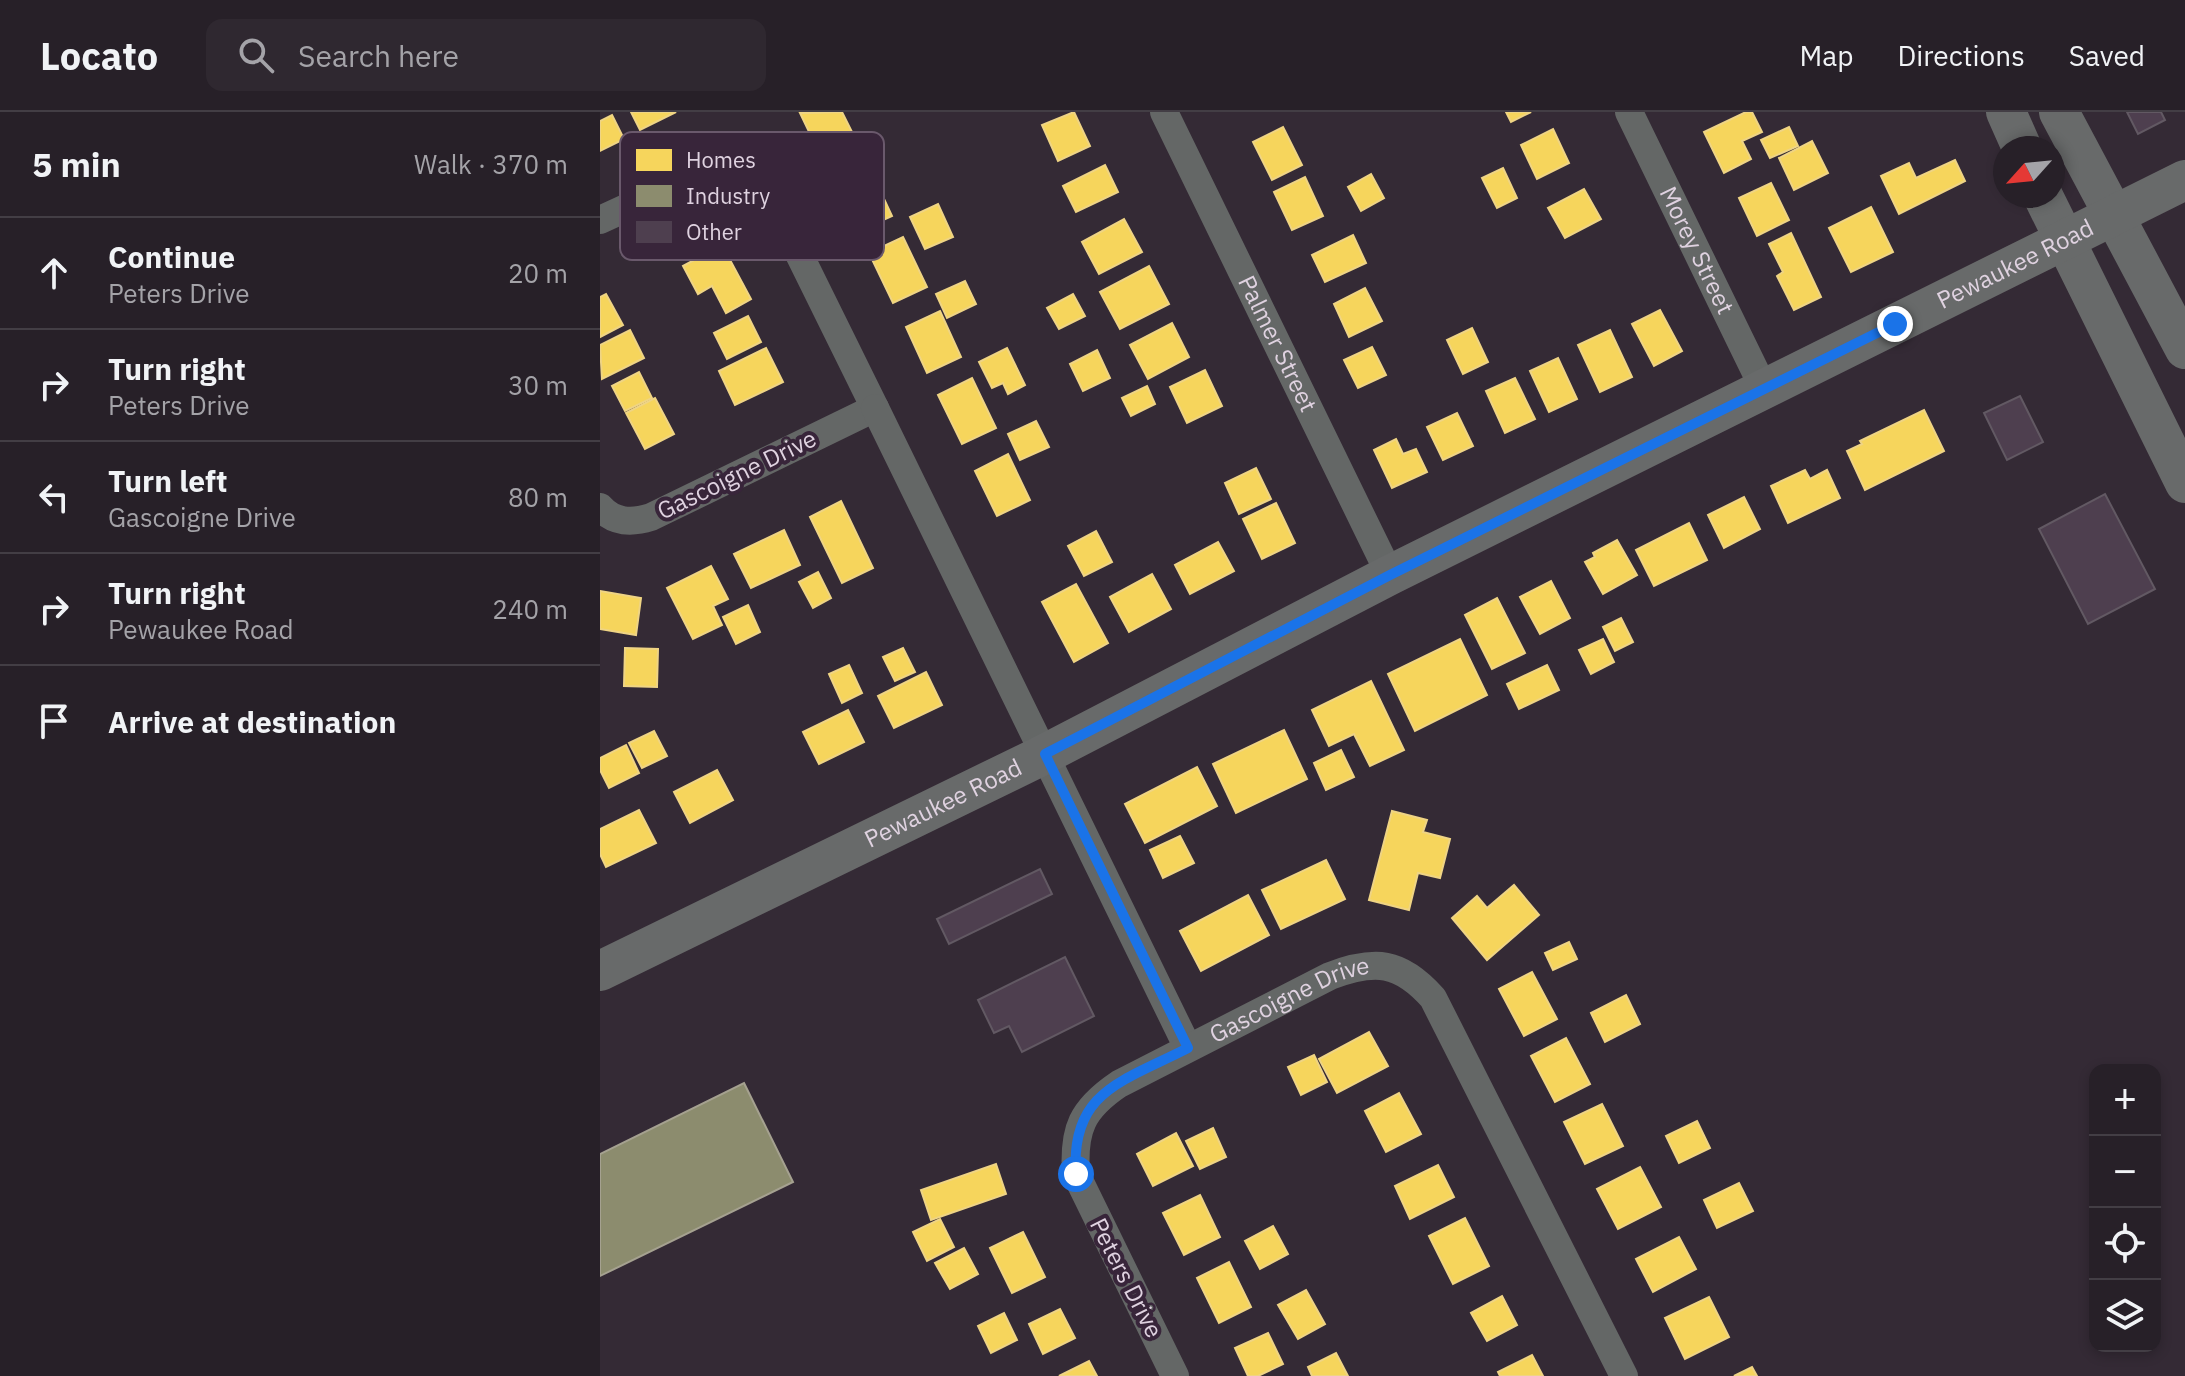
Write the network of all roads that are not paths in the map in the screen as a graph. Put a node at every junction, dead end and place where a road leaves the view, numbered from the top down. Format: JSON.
{"nodes":[{"id":1,"x":1164,"y":112,"type":"edge"},
{"id":2,"x":1629,"y":112,"type":"edge"},
{"id":3,"x":2006,"y":112,"type":"edge"},
{"id":4,"x":2059,"y":112,"type":"edge"},
{"id":5,"x":2017,"y":136,"type":"edge"},
{"id":6,"x":2185,"y":180,"type":"edge"},
{"id":7,"x":2048,"y":208,"type":"edge"},
{"id":8,"x":620,"y":211,"type":"edge"},
{"id":9,"x":2115,"y":213,"type":"junction"},
{"id":10,"x":600,"y":220,"type":"edge"},
{"id":11,"x":2063,"y":241,"type":"junction"},
{"id":12,"x":802,"y":260,"type":"edge"},
{"id":13,"x":2185,"y":349,"type":"edge"},
{"id":14,"x":1764,"y":389,"type":"junction"},
{"id":15,"x":875,"y":408,"type":"junction"},
{"id":16,"x":2170,"y":415,"type":"edge"},
{"id":17,"x":2185,"y":483,"type":"edge"},
{"id":18,"x":600,"y":507,"type":"edge"},
{"id":19,"x":1390,"y":575,"type":"junction"},
{"id":20,"x":1045,"y":754,"type":"junction"},
{"id":21,"x":600,"y":971,"type":"edge"},
{"id":22,"x":1188,"y":1048,"type":"junction"},
{"id":23,"x":1175,"y":1376,"type":"edge"},
{"id":24,"x":1624,"y":1376,"type":"edge"}],
"edges":[{"from":1,"to":19,"type":"street","name":"Palmer Street"},
{"from":2,"to":14,"type":"street","name":"Morey Street"},
{"from":3,"to":5,"type":"main road"},
{"from":4,"to":9,"type":"main road"},
{"from":6,"to":9,"type":"main road","name":"Pewaukee Road"},
{"from":7,"to":11,"type":"main road"},
{"from":8,"to":10,"type":"street","name":"Gascoigne Drive"},
{"from":9,"to":11,"type":"main road","name":"Pewaukee Road"},
{"from":9,"to":13,"type":"main road"},
{"from":11,"to":14,"type":"main road","name":"Pewaukee Road"},
{"from":11,"to":16,"type":"main road"},
{"from":12,"to":15,"type":"street","name":"Gascoigne Drive"},
{"from":14,"to":19,"type":"main road","name":"Pewaukee Road"},
{"from":15,"to":18,"type":"street","name":"Gascoigne Drive"},
{"from":15,"to":20,"type":"street","name":"Gascoigne Drive"},
{"from":16,"to":17,"type":"main road"},
{"from":19,"to":20,"type":"main road","name":"Pewaukee Road"},
{"from":20,"to":21,"type":"main road","name":"Pewaukee Road"},
{"from":20,"to":22,"type":"street","name":"Gascoigne Drive"},
{"from":22,"to":23,"type":"street","name":"Peters Drive"},
{"from":22,"to":24,"type":"street","name":"Gascoigne Drive"}]}
